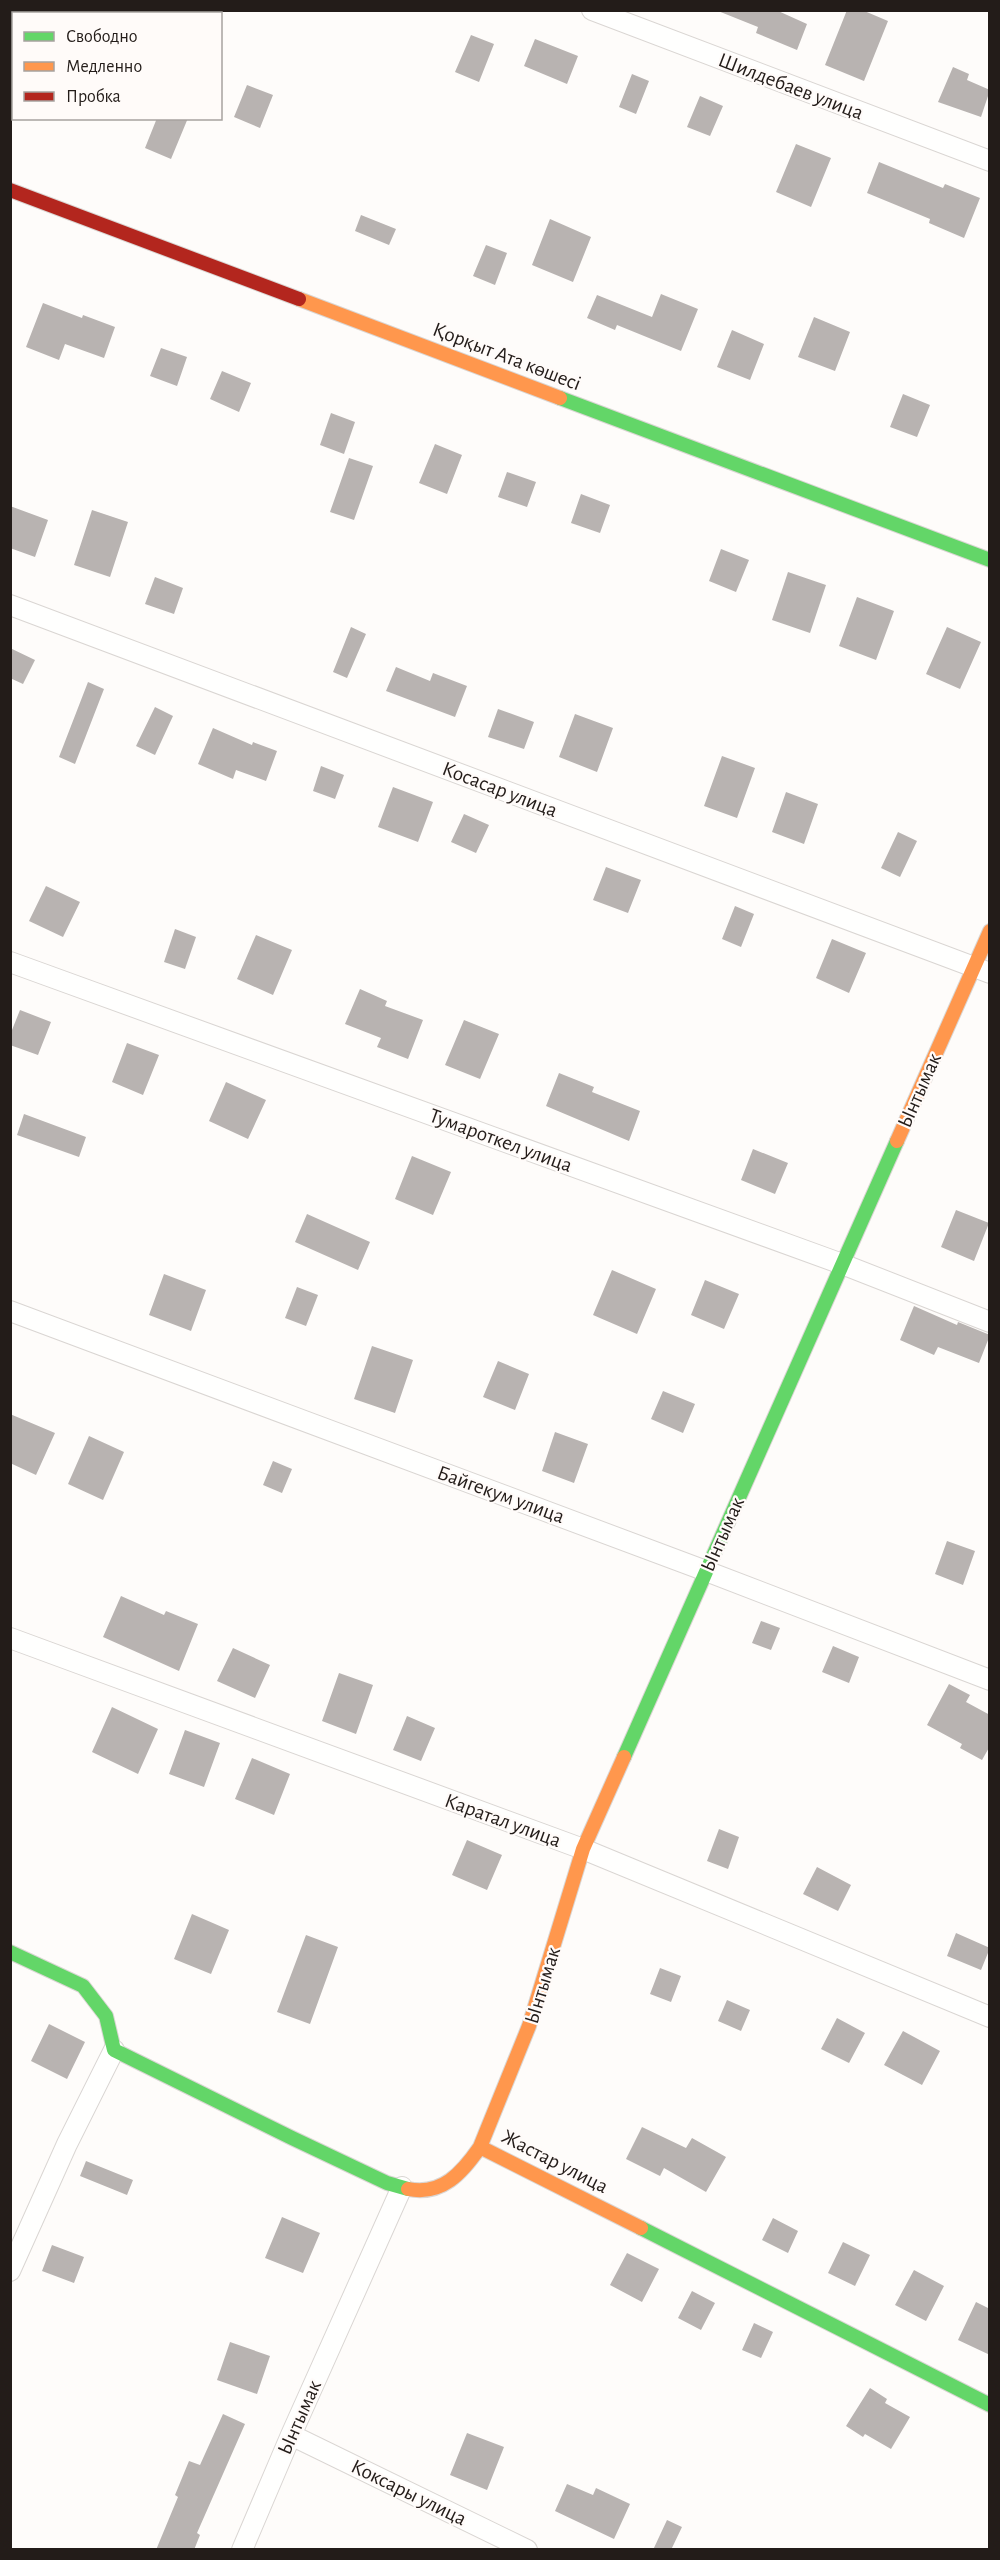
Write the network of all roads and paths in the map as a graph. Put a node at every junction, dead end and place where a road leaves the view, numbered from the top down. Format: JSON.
{"nodes":[{"id":1,"x":592,"y":10,"type":"edge"},
{"id":2,"x":990,"y":161,"type":"edge"},
{"id":3,"x":10,"y":190,"type":"edge"},
{"id":4,"x":990,"y":560,"type":"edge"},
{"id":5,"x":10,"y":606,"type":"edge"},
{"id":6,"x":990,"y":931,"type":"edge"},
{"id":7,"x":10,"y":962,"type":"edge"},
{"id":8,"x":982,"y":970,"type":"edge"},
{"id":9,"x":842,"y":1264,"type":"junction"},
{"id":10,"x":10,"y":1311,"type":"edge"},
{"id":11,"x":990,"y":1322,"type":"edge"},
{"id":12,"x":706,"y":1570,"type":"junction"},
{"id":13,"x":10,"y":1638,"type":"edge"},
{"id":14,"x":990,"y":1680,"type":"edge"},
{"id":15,"x":582,"y":1849,"type":"junction"},
{"id":16,"x":10,"y":1952,"type":"edge"},
{"id":17,"x":990,"y":2017,"type":"edge"},
{"id":18,"x":114,"y":2050,"type":"junction"},
{"id":19,"x":480,"y":2147,"type":"junction"},
{"id":20,"x":402,"y":2187,"type":"junction"},
{"id":21,"x":10,"y":2271,"type":"edge"},
{"id":22,"x":990,"y":2405,"type":"edge"},
{"id":23,"x":291,"y":2435,"type":"junction"},
{"id":24,"x":242,"y":2550,"type":"edge"},
{"id":25,"x":527,"y":2550,"type":"edge"}],
"edges":[{"from":1,"to":2,"type":"street","name":"Шилдебаев улица"},
{"from":3,"to":4,"type":"street","name":"Қорқыт Ата көшесі"},
{"from":5,"to":8,"type":"street","name":"Косасар улица"},
{"from":6,"to":8,"type":"street","name":"Ынтымак"},
{"from":7,"to":9,"type":"street","name":"Тумароткел улица"},
{"from":8,"to":9,"type":"street","name":"Ынтымак"},
{"from":9,"to":11,"type":"street","name":"Тумароткел улица"},
{"from":9,"to":12,"type":"street","name":"Ынтымак"},
{"from":10,"to":12,"type":"street","name":"Байгекум улица"},
{"from":12,"to":14,"type":"street","name":"Байгекум улица"},
{"from":12,"to":15,"type":"street","name":"Ынтымак"},
{"from":13,"to":15,"type":"street","name":"Каратал улица"},
{"from":15,"to":17,"type":"street","name":"Каратал улица"},
{"from":15,"to":19,"type":"street","name":"Ынтымак"},
{"from":16,"to":18,"type":"street"},
{"from":18,"to":20,"type":"street","name":"Жастар улица"},
{"from":18,"to":21,"type":"street"},
{"from":19,"to":20,"type":"street","name":"Жастар улица"},
{"from":19,"to":22,"type":"street","name":"Жастар улица"},
{"from":20,"to":23,"type":"street","name":"Ынтымак"},
{"from":23,"to":24,"type":"street","name":"Ынтымак"},
{"from":23,"to":25,"type":"street","name":"Коксары улица"}]}
